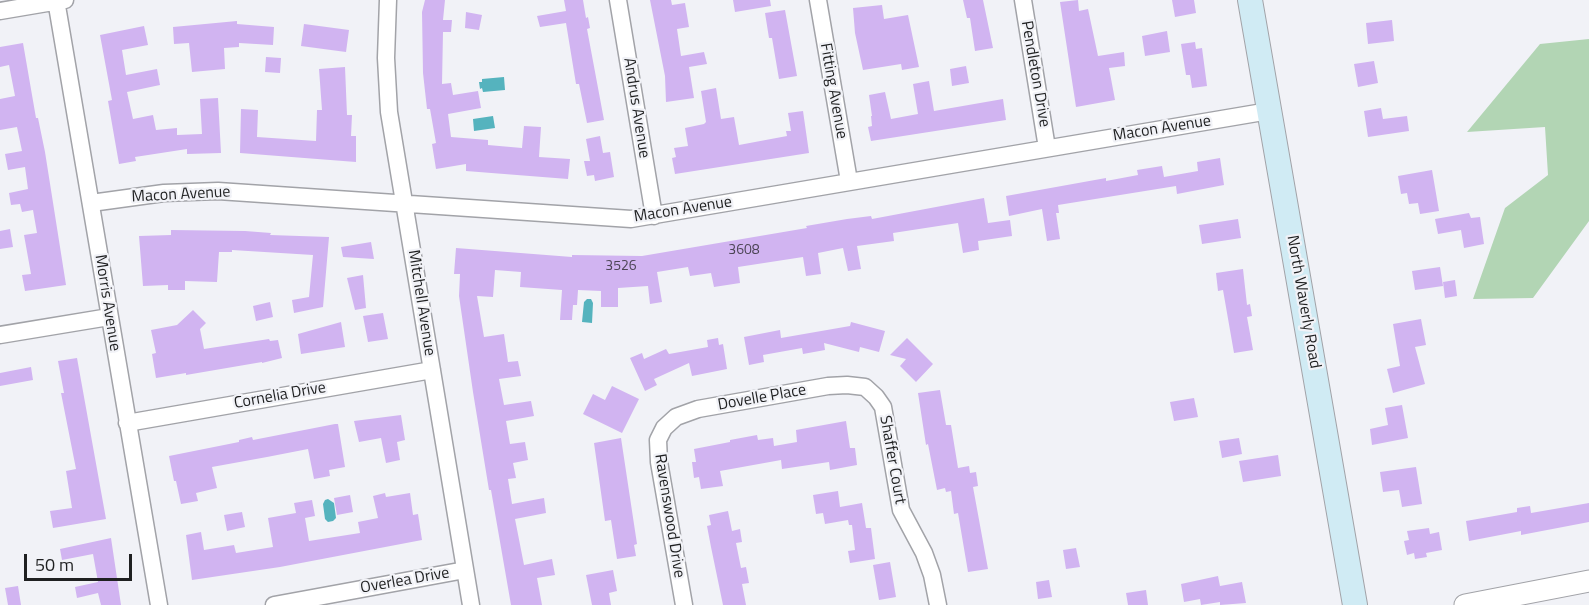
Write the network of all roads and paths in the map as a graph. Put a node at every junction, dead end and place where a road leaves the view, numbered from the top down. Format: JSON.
{"nodes":[{"id":1,"x":59,"y":0,"type":"edge"},
{"id":2,"x":385,"y":0,"type":"edge"},
{"id":3,"x":618,"y":0,"type":"edge"},
{"id":4,"x":818,"y":0,"type":"edge"},
{"id":5,"x":1023,"y":0,"type":"edge"},
{"id":6,"x":1251,"y":0,"type":"edge"},
{"id":7,"x":0,"y":11,"type":"edge"},
{"id":8,"x":1269,"y":111,"type":"junction"},
{"id":9,"x":1047,"y":148,"type":"junction"},
{"id":10,"x":849,"y":181,"type":"junction"},
{"id":11,"x":91,"y":203,"type":"junction"},
{"id":12,"x":405,"y":204,"type":"junction"},
{"id":13,"x":654,"y":216,"type":"junction"},
{"id":14,"x":110,"y":316,"type":"junction"},
{"id":15,"x":0,"y":335,"type":"edge"},
{"id":16,"x":432,"y":370,"type":"junction"},
{"id":17,"x":865,"y":387,"type":"joint"},
{"id":18,"x":127,"y":423,"type":"junction"},
{"id":19,"x":664,"y":428,"type":"joint"},
{"id":20,"x":465,"y":570,"type":"junction"},
{"id":21,"x":1589,"y":581,"type":"edge"},
{"id":22,"x":159,"y":605,"type":"edge"},
{"id":23,"x":274,"y":605,"type":"edge"},
{"id":24,"x":471,"y":605,"type":"edge"},
{"id":25,"x":684,"y":605,"type":"edge"},
{"id":26,"x":938,"y":605,"type":"edge"},
{"id":27,"x":1355,"y":605,"type":"edge"},
{"id":28,"x":1465,"y":605,"type":"edge"}],
"edges":[{"from":1,"to":7,"type":"street"},
{"from":1,"to":11,"type":"street","name":"Morris Avenue"},
{"from":2,"to":12,"type":"street","name":"Mitchell Avenue"},
{"from":3,"to":13,"type":"street","name":"Andrus Avenue"},
{"from":4,"to":10,"type":"street","name":"Fitting Avenue"},
{"from":5,"to":9,"type":"street","name":"Pendleton Drive"},
{"from":6,"to":8,"type":"main road","name":"North Waverly Road"},
{"from":8,"to":9,"type":"street","name":"Macon Avenue"},
{"from":8,"to":27,"type":"main road","name":"North Waverly Road"},
{"from":9,"to":10,"type":"street","name":"Macon Avenue"},
{"from":10,"to":13,"type":"street","name":"Macon Avenue"},
{"from":11,"to":12,"type":"street","name":"Macon Avenue"},
{"from":11,"to":14,"type":"street","name":"Morris Avenue"},
{"from":12,"to":13,"type":"street","name":"Macon Avenue"},
{"from":12,"to":16,"type":"street","name":"Mitchell Avenue"},
{"from":14,"to":15,"type":"street"},
{"from":14,"to":18,"type":"street","name":"Morris Avenue"},
{"from":16,"to":18,"type":"street","name":"Cornelia Drive"},
{"from":16,"to":20,"type":"street","name":"Mitchell Avenue"},
{"from":17,"to":19,"type":"street","name":"Dovelle Place"},
{"from":17,"to":26,"type":"street","name":"Shaffer Court"},
{"from":18,"to":22,"type":"street","name":"Morris Avenue"},
{"from":19,"to":25,"type":"street","name":"Ravenswood Drive"},
{"from":20,"to":23,"type":"street","name":"Overlea Drive"},
{"from":20,"to":24,"type":"street","name":"Mitchell Avenue"},
{"from":21,"to":28,"type":"street"}]}
